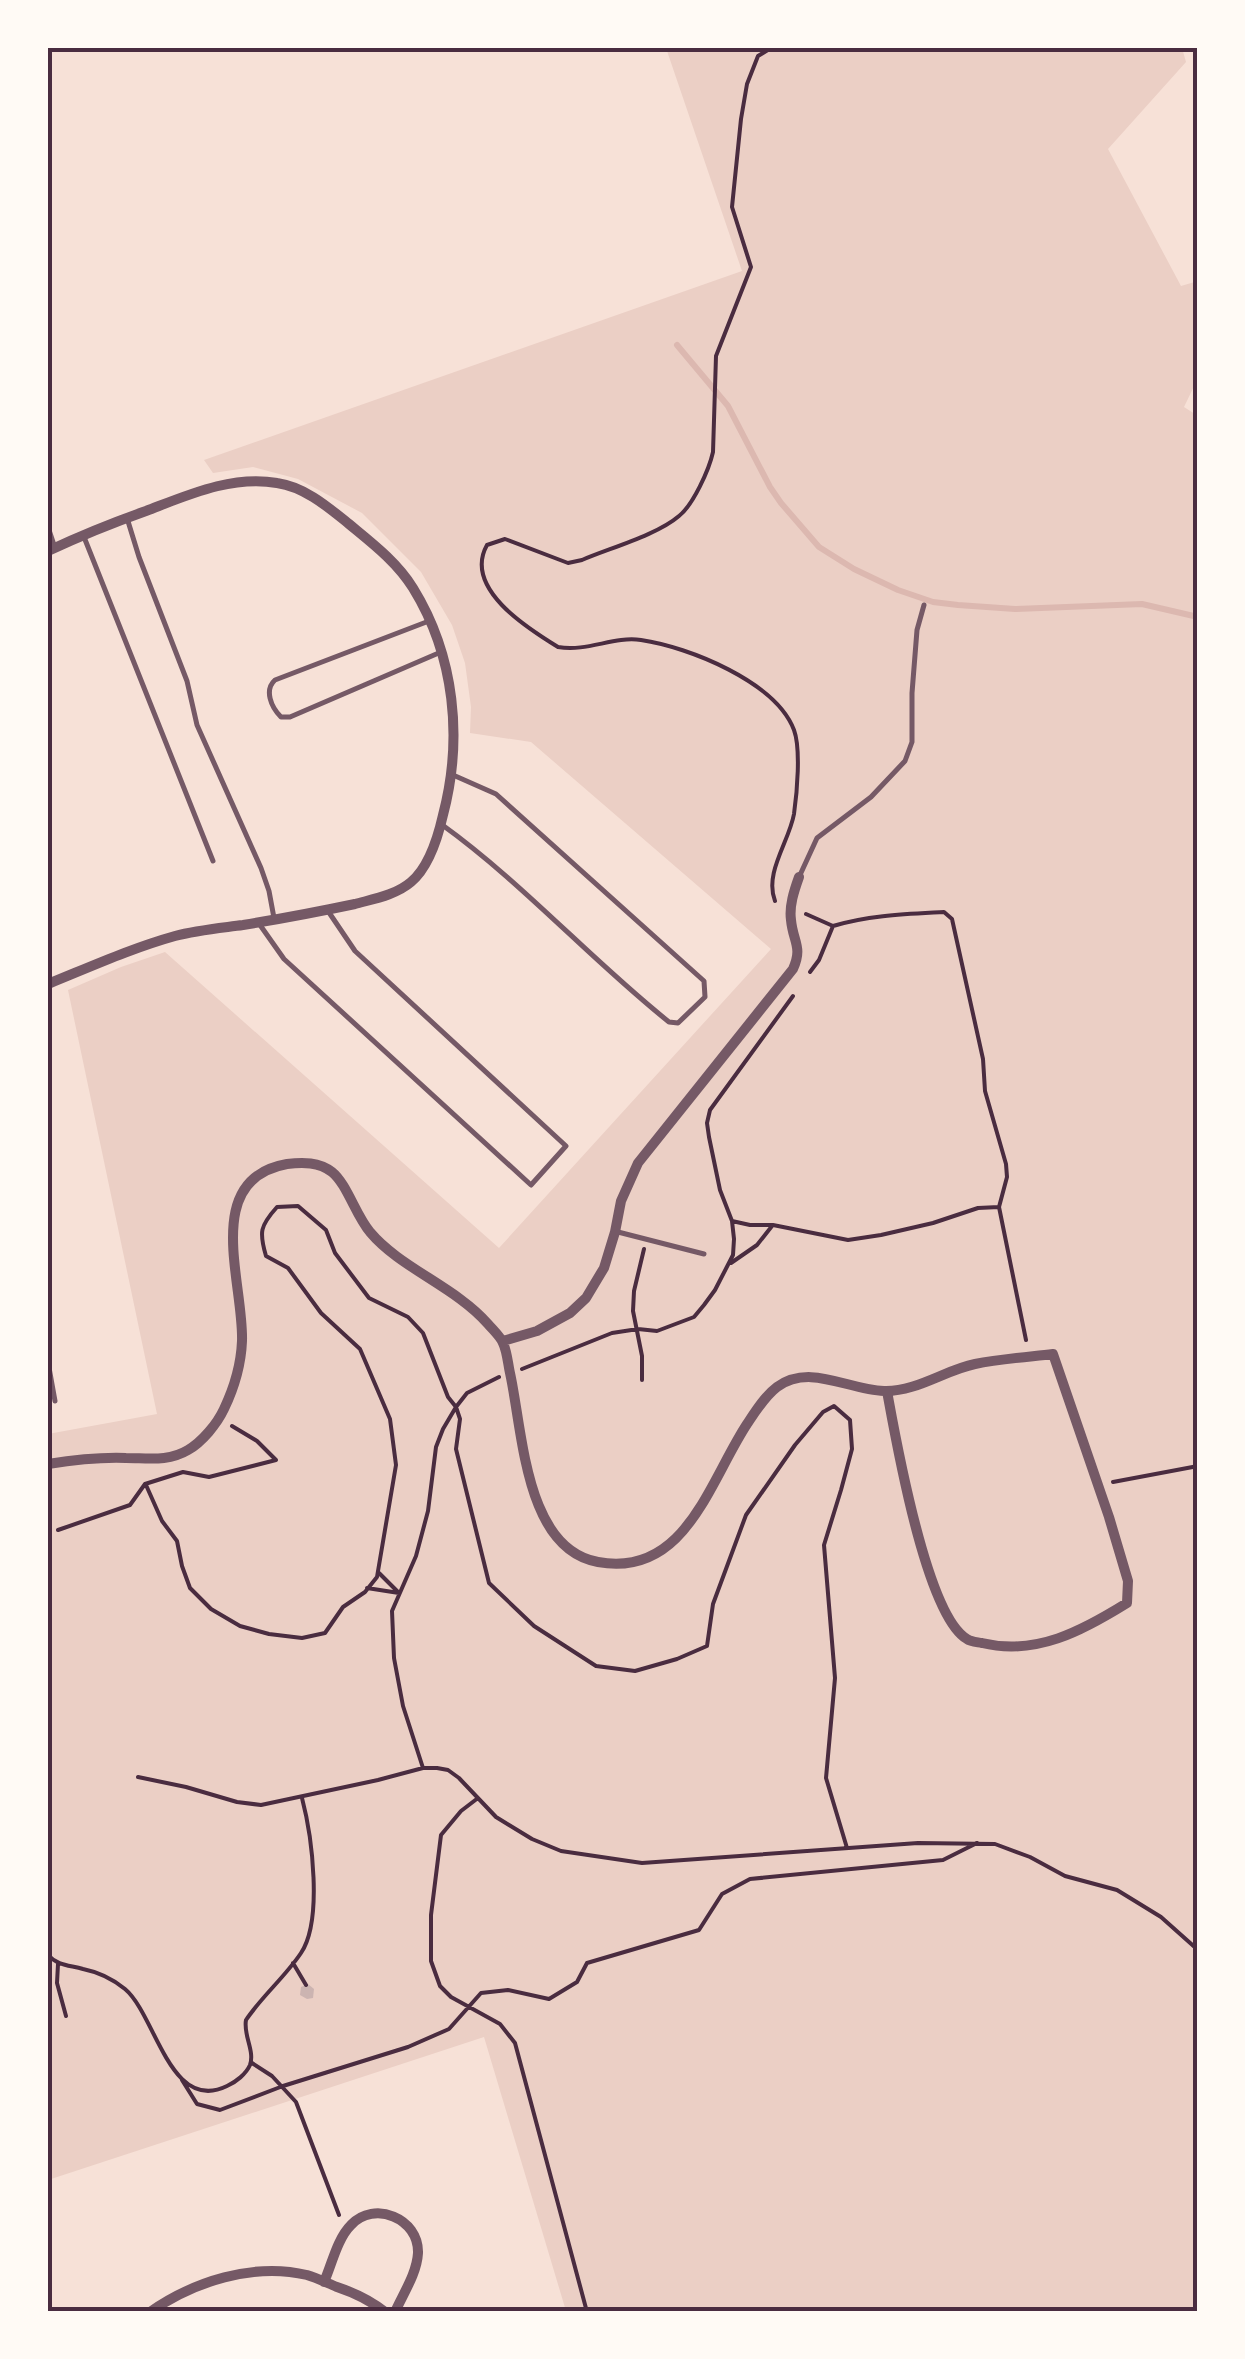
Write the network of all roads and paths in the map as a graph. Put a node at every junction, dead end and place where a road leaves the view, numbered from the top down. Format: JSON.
{"nodes":[{"id":1,"x":771,"y":48,"type":"edge"},
{"id":2,"x":127,"y":518,"type":"junction"},
{"id":3,"x":48,"y":527,"type":"edge"},
{"id":4,"x":83,"y":535,"type":"junction"},
{"id":5,"x":51,"y":550,"type":"edge"},
{"id":6,"x":924,"y":605,"type":"dead end"},
{"id":7,"x":430,"y":620,"type":"junction"},
{"id":8,"x":442,"y":652,"type":"junction"},
{"id":9,"x":452,"y":774,"type":"junction"},
{"id":10,"x":441,"y":824,"type":"junction"},
{"id":11,"x":212,"y":861,"type":"dead end"},
{"id":12,"x":798,"y":878,"type":"joint"},
{"id":13,"x":328,"y":910,"type":"junction"},
{"id":14,"x":790,"y":911,"type":"junction"},
{"id":15,"x":274,"y":920,"type":"junction"},
{"id":16,"x":258,"y":923,"type":"junction"},
{"id":17,"x":834,"y":926,"type":"junction"},
{"id":18,"x":808,"y":975,"type":"dead end"},
{"id":19,"x":48,"y":984,"type":"edge"},
{"id":20,"x":797,"y":991,"type":"dead end"},
{"id":21,"x":999,"y":1207,"type":"junction"},
{"id":22,"x":732,"y":1221,"type":"junction"},
{"id":23,"x":774,"y":1225,"type":"junction"},
{"id":24,"x":615,"y":1232,"type":"junction"},
{"id":25,"x":646,"y":1240,"type":"junction"},
{"id":26,"x":704,"y":1254,"type":"dead end"},
{"id":27,"x":728,"y":1266,"type":"junction"},
{"id":28,"x":638,"y":1330,"type":"junction"},
{"id":29,"x":503,"y":1341,"type":"junction"},
{"id":30,"x":1029,"y":1357,"type":"junction"},
{"id":31,"x":48,"y":1362,"type":"edge"},
{"id":32,"x":510,"y":1374,"type":"junction"},
{"id":33,"x":642,"y":1380,"type":"dead end"},
{"id":34,"x":886,"y":1392,"type":"junction"},
{"id":35,"x":55,"y":1401,"type":"dead end"},
{"id":36,"x":218,"y":1420,"type":"junction"},
{"id":37,"x":48,"y":1464,"type":"edge"},
{"id":38,"x":1198,"y":1466,"type":"edge"},
{"id":39,"x":1098,"y":1485,"type":"junction"},
{"id":40,"x":58,"y":1530,"type":"dead end"},
{"id":41,"x":378,"y":1571,"type":"dead end"},
{"id":42,"x":367,"y":1588,"type":"dead end"},
{"id":43,"x":399,"y":1592,"type":"junction"},
{"id":44,"x":422,"y":1768,"type":"junction"},
{"id":45,"x":138,"y":1776,"type":"dead end"},
{"id":46,"x":302,"y":1797,"type":"junction"},
{"id":47,"x":478,"y":1798,"type":"junction"},
{"id":48,"x":977,"y":1843,"type":"junction"},
{"id":49,"x":1198,"y":1950,"type":"edge"},
{"id":50,"x":48,"y":1955,"type":"edge"},
{"id":51,"x":292,"y":1963,"type":"junction"},
{"id":52,"x":58,"y":1964,"type":"junction"},
{"id":53,"x":306,"y":1986,"type":"dead end"},
{"id":54,"x":468,"y":2008,"type":"junction"},
{"id":55,"x":66,"y":2016,"type":"dead end"},
{"id":56,"x":251,"y":2063,"type":"junction"},
{"id":57,"x":182,"y":2080,"type":"junction"},
{"id":58,"x":283,"y":2086,"type":"junction"},
{"id":59,"x":339,"y":2215,"type":"dead end"},
{"id":60,"x":324,"y":2282,"type":"junction"},
{"id":61,"x":150,"y":2312,"type":"edge"},
{"id":62,"x":385,"y":2312,"type":"edge"},
{"id":63,"x":396,"y":2312,"type":"edge"},
{"id":64,"x":587,"y":2312,"type":"edge"}],
"edges":[{"from":1,"to":14,"type":"path"},
{"from":2,"to":4,"type":"street"},
{"from":2,"to":7,"type":"street"},
{"from":2,"to":15,"type":"lane"},
{"from":3,"to":5,"type":"lane"},
{"from":4,"to":5,"type":"street"},
{"from":4,"to":11,"type":"lane"},
{"from":6,"to":12,"type":"lane"},
{"from":7,"to":8,"type":"street"},
{"from":7,"to":8,"type":"lane"},
{"from":8,"to":9,"type":"street"},
{"from":9,"to":10,"type":"street"},
{"from":9,"to":10,"type":"lane"},
{"from":10,"to":13,"type":"street"},
{"from":12,"to":14,"type":"street"},
{"from":13,"to":15,"type":"street"},
{"from":13,"to":16,"type":"lane"},
{"from":14,"to":17,"type":"path"},
{"from":14,"to":24,"type":"street"},
{"from":15,"to":16,"type":"street"},
{"from":16,"to":19,"type":"street"},
{"from":17,"to":18,"type":"path"},
{"from":17,"to":21,"type":"path"},
{"from":20,"to":22,"type":"path"},
{"from":21,"to":23,"type":"path"},
{"from":21,"to":30,"type":"path"},
{"from":22,"to":23,"type":"path"},
{"from":22,"to":27,"type":"path"},
{"from":23,"to":27,"type":"path"},
{"from":24,"to":25,"type":"lane"},
{"from":24,"to":29,"type":"street"},
{"from":25,"to":26,"type":"lane"},
{"from":25,"to":28,"type":"path"},
{"from":27,"to":28,"type":"path"},
{"from":28,"to":32,"type":"path"},
{"from":28,"to":33,"type":"path"},
{"from":29,"to":32,"type":"street"},
{"from":29,"to":36,"type":"street"},
{"from":30,"to":34,"type":"street"},
{"from":30,"to":39,"type":"street"},
{"from":31,"to":35,"type":"lane"},
{"from":32,"to":34,"type":"street"},
{"from":32,"to":43,"type":"path"},
{"from":34,"to":39,"type":"street"},
{"from":36,"to":37,"type":"street"},
{"from":36,"to":40,"type":"path"},
{"from":38,"to":39,"type":"path"},
{"from":41,"to":43,"type":"path"},
{"from":42,"to":43,"type":"path"},
{"from":43,"to":44,"type":"path"},
{"from":44,"to":46,"type":"path"},
{"from":44,"to":47,"type":"path"},
{"from":45,"to":46,"type":"path"},
{"from":46,"to":51,"type":"path"},
{"from":47,"to":48,"type":"path"},
{"from":47,"to":54,"type":"path"},
{"from":48,"to":49,"type":"path"},
{"from":48,"to":54,"type":"path"},
{"from":50,"to":52,"type":"path"},
{"from":51,"to":53,"type":"path"},
{"from":51,"to":56,"type":"path"},
{"from":52,"to":55,"type":"path"},
{"from":52,"to":57,"type":"path"},
{"from":54,"to":58,"type":"path"},
{"from":54,"to":64,"type":"path"},
{"from":56,"to":57,"type":"path"},
{"from":56,"to":58,"type":"path"},
{"from":57,"to":58,"type":"path"},
{"from":58,"to":59,"type":"path"},
{"from":60,"to":61,"type":"street"},
{"from":60,"to":62,"type":"street"},
{"from":60,"to":63,"type":"street"}]}
